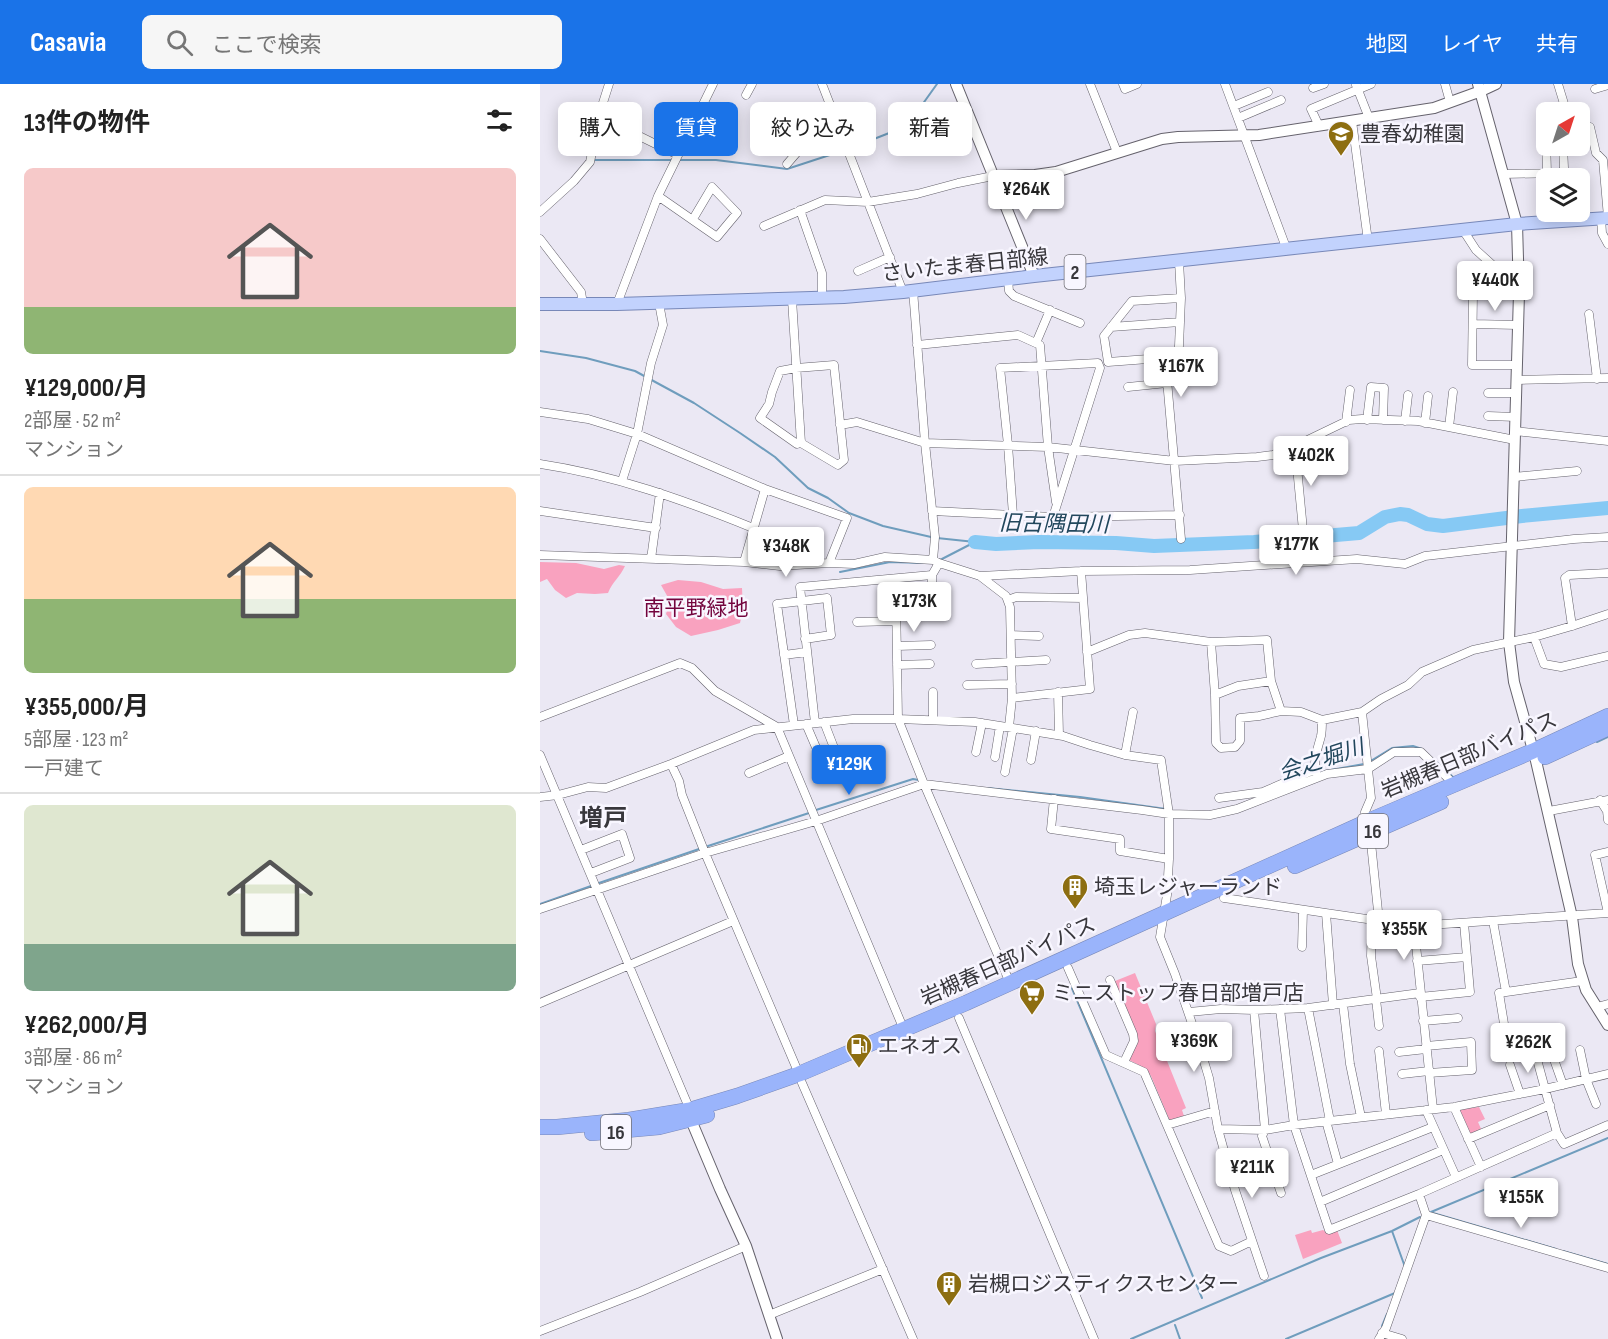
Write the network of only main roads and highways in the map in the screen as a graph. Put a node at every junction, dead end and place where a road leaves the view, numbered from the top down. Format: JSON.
{"nodes":[{"id":1,"x":1590,"y":217,"type":"edge"},
{"id":2,"x":1606,"y":218,"type":"edge"},
{"id":3,"x":1536,"y":221,"type":"edge"},
{"id":4,"x":540,"y":304,"type":"edge"},
{"id":5,"x":1608,"y":716,"type":"edge"},
{"id":6,"x":1608,"y":728,"type":"edge"},
{"id":7,"x":1535,"y":756,"type":"junction"},
{"id":8,"x":1368,"y":827,"type":"junction"},
{"id":9,"x":1163,"y":920,"type":"junction"},
{"id":10,"x":800,"y":1079,"type":"junction"},
{"id":11,"x":691,"y":1115,"type":"junction"},
{"id":12,"x":540,"y":1127,"type":"edge"},
{"id":13,"x":540,"y":1136,"type":"edge"}],
"edges":[{"from":1,"to":2,"type":"main road","name":"さいたま春日部線","number":"2"},
{"from":3,"to":4,"type":"main road","name":"さいたま春日部線","number":"2"},
{"from":5,"to":7,"type":"highway","name":"岩槻春日部バイパス","number":"16"},
{"from":6,"to":7,"type":"highway","name":"岩槻春日部バイパス","number":"16"},
{"from":7,"to":8,"type":"highway","name":"岩槻春日部バイパス","number":"16"},
{"from":7,"to":8,"type":"highway","name":"岩槻春日部バイパス","number":"16"},
{"from":8,"to":9,"type":"highway","name":"岩槻春日部バイパス","number":"16"},
{"from":8,"to":9,"type":"highway","name":"岩槻春日部バイパス","number":"16"},
{"from":9,"to":10,"type":"highway","name":"岩槻春日部バイパス","number":"16"},
{"from":9,"to":10,"type":"highway","name":"岩槻春日部バイパス","number":"16"},
{"from":10,"to":11,"type":"highway","name":"岩槻春日部バイパス","number":"16"},
{"from":11,"to":12,"type":"highway","name":"岩槻春日部バイパス","number":"16"},
{"from":11,"to":13,"type":"highway","name":"岩槻春日部バイパス","number":"16"}]}
